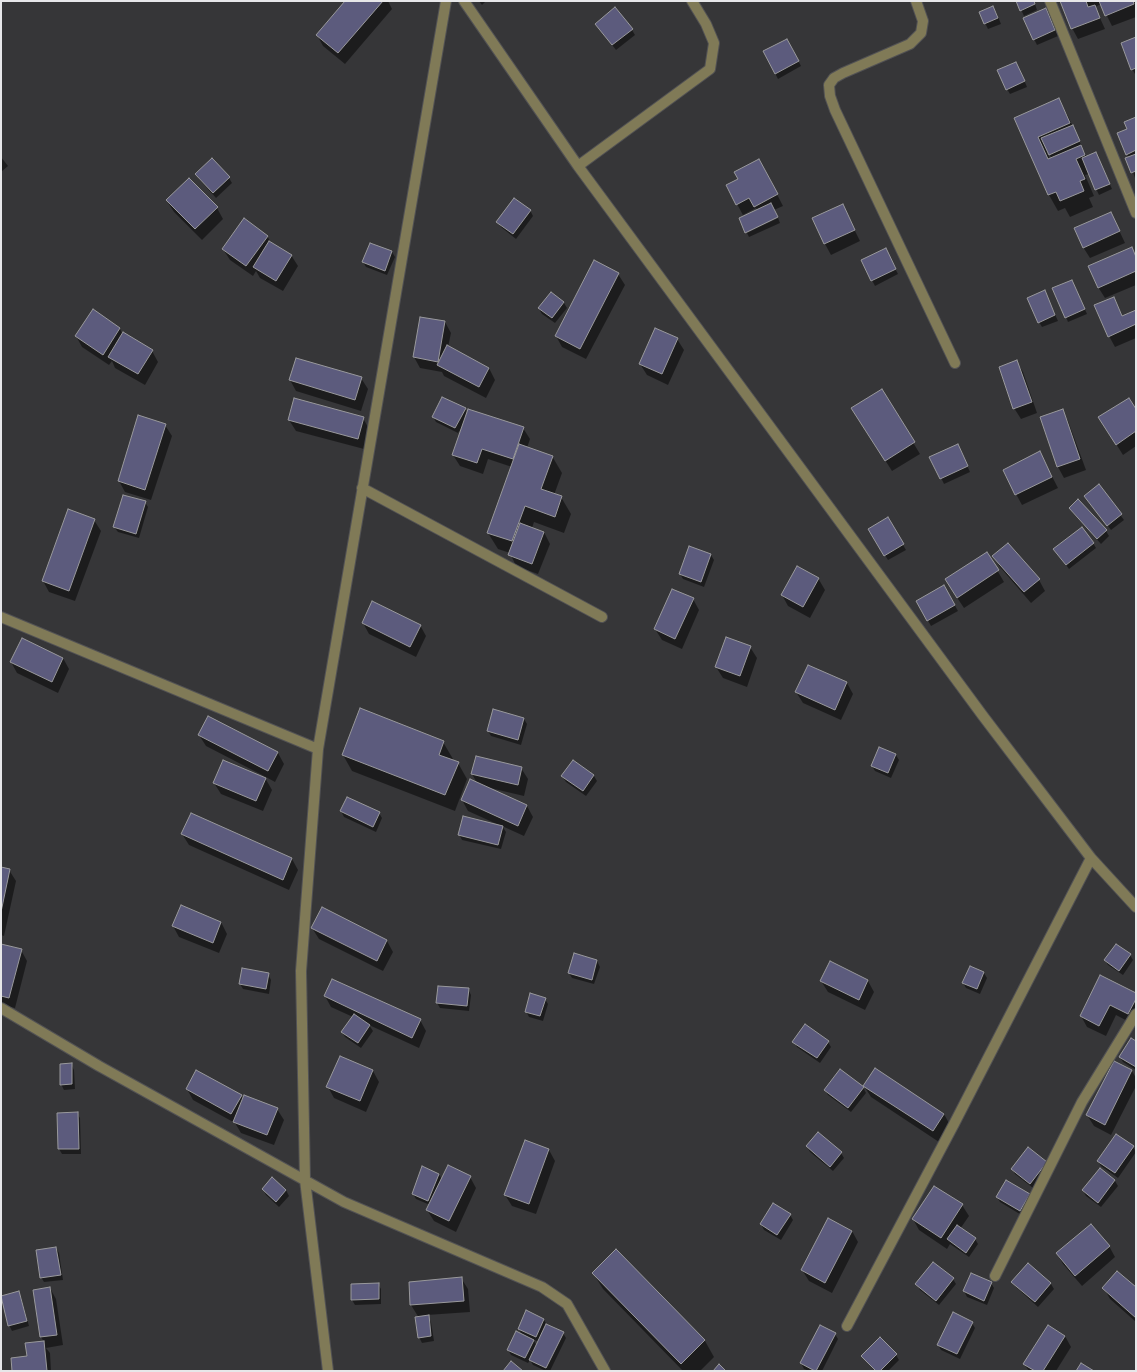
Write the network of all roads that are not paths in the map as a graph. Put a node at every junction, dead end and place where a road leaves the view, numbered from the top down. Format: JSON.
{"nodes":[{"id":1,"x":446,"y":1,"type":"edge"},
{"id":2,"x":464,"y":1,"type":"edge"},
{"id":3,"x":692,"y":1,"type":"edge"},
{"id":4,"x":916,"y":1,"type":"edge"},
{"id":5,"x":1050,"y":1,"type":"edge"},
{"id":6,"x":578,"y":166,"type":"junction"},
{"id":7,"x":1136,"y":214,"type":"edge"},
{"id":8,"x":955,"y":363,"type":"dead end"},
{"id":9,"x":362,"y":488,"type":"junction"},
{"id":10,"x":1,"y":617,"type":"edge"},
{"id":11,"x":602,"y":617,"type":"dead end"},
{"id":12,"x":318,"y":749,"type":"junction"},
{"id":13,"x":1091,"y":858,"type":"junction"},
{"id":14,"x":1136,"y":907,"type":"edge"},
{"id":15,"x":1,"y":1008,"type":"edge"},
{"id":16,"x":1136,"y":1014,"type":"edge"},
{"id":17,"x":305,"y":1180,"type":"junction"},
{"id":18,"x":995,"y":1276,"type":"dead end"},
{"id":19,"x":847,"y":1326,"type":"dead end"},
{"id":20,"x":328,"y":1371,"type":"edge"},
{"id":21,"x":604,"y":1371,"type":"edge"}],
"edges":[{"from":1,"to":9,"type":"street"},
{"from":2,"to":6,"type":"street"},
{"from":3,"to":6,"type":"street"},
{"from":4,"to":8,"type":"street"},
{"from":5,"to":7,"type":"street"},
{"from":6,"to":13,"type":"street"},
{"from":9,"to":11,"type":"street"},
{"from":9,"to":12,"type":"street"},
{"from":10,"to":12,"type":"street"},
{"from":12,"to":17,"type":"street"},
{"from":13,"to":14,"type":"street"},
{"from":13,"to":19,"type":"street"},
{"from":15,"to":17,"type":"street"},
{"from":16,"to":18,"type":"street"},
{"from":17,"to":20,"type":"street"},
{"from":17,"to":21,"type":"street"}]}
